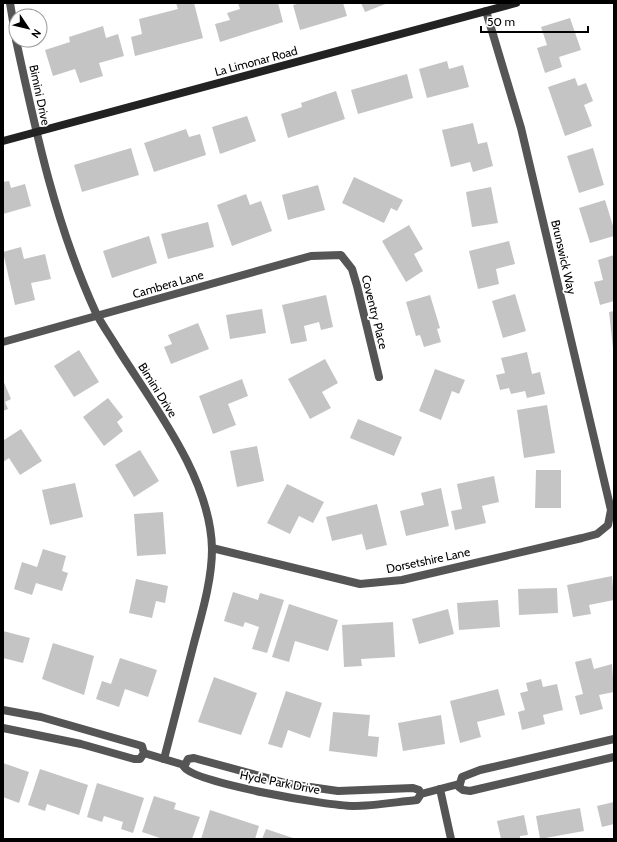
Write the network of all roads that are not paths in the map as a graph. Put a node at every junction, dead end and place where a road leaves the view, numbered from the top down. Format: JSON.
{"nodes":[{"id":1,"x":516,"y":3,"type":"edge"},
{"id":2,"x":486,"y":11,"type":"junction"},
{"id":3,"x":18,"y":48,"type":"edge"},
{"id":4,"x":36,"y":132,"type":"junction"},
{"id":5,"x":3,"y":141,"type":"edge"},
{"id":6,"x":341,"y":255,"type":"joint"},
{"id":7,"x":98,"y":316,"type":"junction"},
{"id":8,"x":3,"y":342,"type":"edge"},
{"id":9,"x":379,"y":377,"type":"dead end"},
{"id":10,"x":611,"y":510,"type":"joint"},
{"id":11,"x":212,"y":548,"type":"junction"},
{"id":12,"x":3,"y":710,"type":"edge"},
{"id":13,"x":3,"y":728,"type":"edge"},
{"id":14,"x":614,"y":739,"type":"edge"},
{"id":15,"x":144,"y":753,"type":"junction"},
{"id":16,"x":614,"y":757,"type":"edge"},
{"id":17,"x":164,"y":759,"type":"junction"},
{"id":18,"x":184,"y":765,"type":"junction"},
{"id":19,"x":459,"y":784,"type":"junction"},
{"id":20,"x":440,"y":789,"type":"junction"},
{"id":21,"x":421,"y":794,"type":"junction"},
{"id":22,"x":451,"y":839,"type":"edge"}],
"edges":[{"from":1,"to":2,"type":"street","name":"La Limonar Road"},
{"from":2,"to":4,"type":"street","name":"La Limonar Road"},
{"from":2,"to":10,"type":"street","name":"Brunswick Way"},
{"from":3,"to":4,"type":"street","name":"Bimini Drive"},
{"from":4,"to":5,"type":"street","name":"La Limonar Road"},
{"from":4,"to":7,"type":"street","name":"Bimini Drive"},
{"from":6,"to":7,"type":"street","name":"Cambera Lane"},
{"from":6,"to":9,"type":"street","name":"Coventry Place"},
{"from":7,"to":8,"type":"street","name":"Cambera Lane"},
{"from":7,"to":11,"type":"street","name":"Bimini Drive"},
{"from":10,"to":11,"type":"street","name":"Dorsetshire Lane"},
{"from":11,"to":17,"type":"street","name":"Bimini Drive"},
{"from":12,"to":15,"type":"street","name":"Hyde Park Drive"},
{"from":13,"to":15,"type":"street"},
{"from":14,"to":19,"type":"street","name":"Hyde Park Drive"},
{"from":15,"to":17,"type":"street","name":"Hyde Park Drive"},
{"from":16,"to":19,"type":"street"},
{"from":17,"to":18,"type":"street","name":"Hyde Park Drive"},
{"from":18,"to":21,"type":"street","name":"Hyde Park Drive"},
{"from":18,"to":21,"type":"street","name":"Hyde Park Drive"},
{"from":19,"to":20,"type":"street","name":"Hyde Park Drive"},
{"from":20,"to":21,"type":"street","name":"Hyde Park Drive"},
{"from":20,"to":22,"type":"street"}]}
